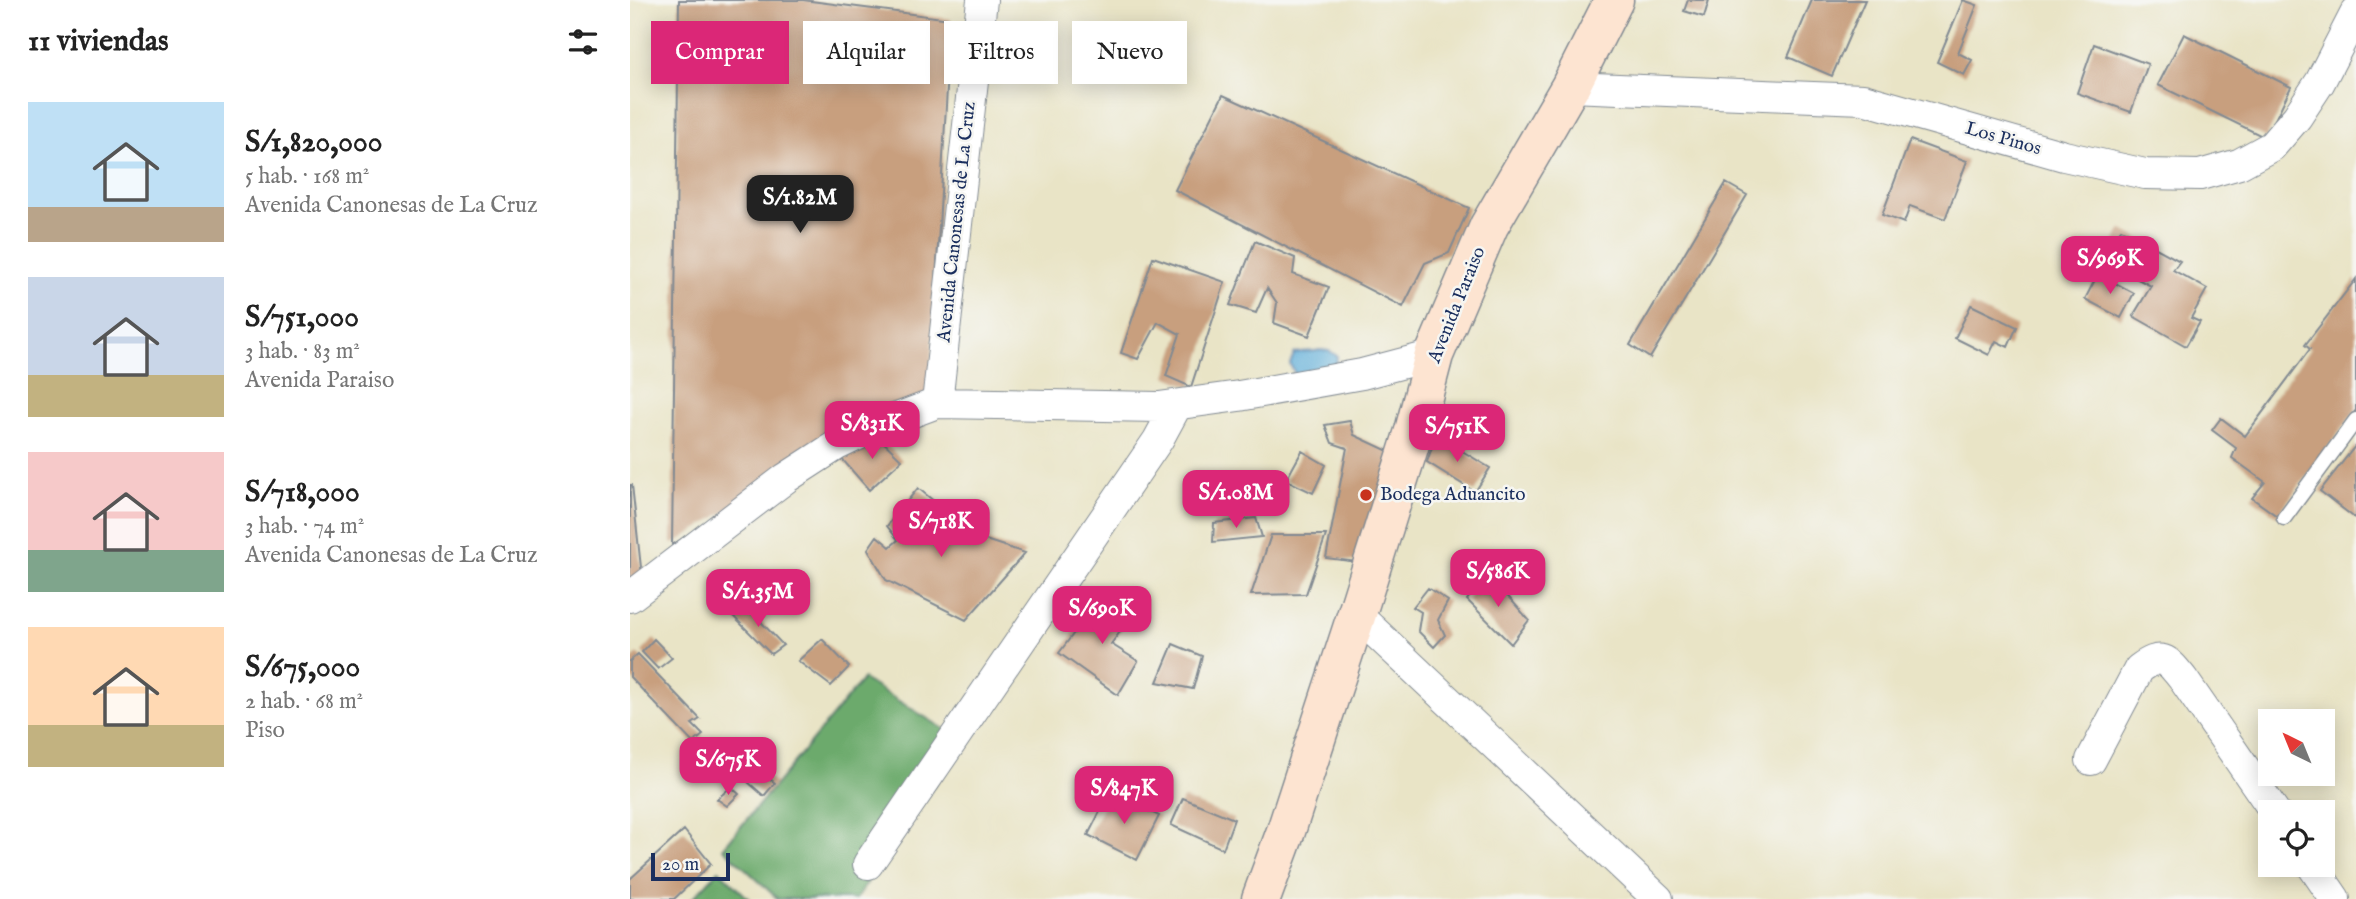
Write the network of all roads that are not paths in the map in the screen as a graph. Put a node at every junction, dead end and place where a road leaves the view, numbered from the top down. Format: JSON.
{"nodes":[{"id":1,"x":982,"y":0,"type":"edge"},
{"id":2,"x":1614,"y":0,"type":"edge"},
{"id":3,"x":2356,"y":12,"type":"edge"},
{"id":4,"x":1570,"y":87,"type":"junction"},
{"id":5,"x":1434,"y":355,"type":"junction"},
{"id":6,"x":937,"y":403,"type":"junction"},
{"id":7,"x":1177,"y":405,"type":"junction"},
{"id":8,"x":2356,"y":420,"type":"edge"},
{"id":9,"x":2284,"y":518,"type":"dead end"},
{"id":10,"x":630,"y":597,"type":"edge"},
{"id":11,"x":1356,"y":614,"type":"junction"},
{"id":12,"x":2091,"y":760,"type":"dead end"},
{"id":13,"x":2267,"y":800,"type":"edge"},
{"id":14,"x":868,"y":864,"type":"dead end"},
{"id":15,"x":2320,"y":877,"type":"edge"},
{"id":16,"x":1261,"y":899,"type":"edge"},
{"id":17,"x":1657,"y":899,"type":"edge"},
{"id":18,"x":2335,"y":899,"type":"edge"}],
"edges":[{"from":1,"to":6,"type":"street","name":"Avenida Canonesas de La Cruz"},
{"from":2,"to":4,"type":"main road","name":"Avenida Paraiso"},
{"from":3,"to":4,"type":"street","name":"Los Pinos"},
{"from":4,"to":5,"type":"main road","name":"Avenida Paraiso"},
{"from":5,"to":7,"type":"street"},
{"from":5,"to":11,"type":"main road","name":"Avenida Paraiso"},
{"from":6,"to":7,"type":"street"},
{"from":6,"to":10,"type":"street"},
{"from":7,"to":14,"type":"street"},
{"from":8,"to":9,"type":"lane"},
{"from":11,"to":16,"type":"main road","name":"Avenida Paraiso"},
{"from":11,"to":17,"type":"street"},
{"from":12,"to":13,"type":"street"},
{"from":15,"to":18,"type":"street"}]}
